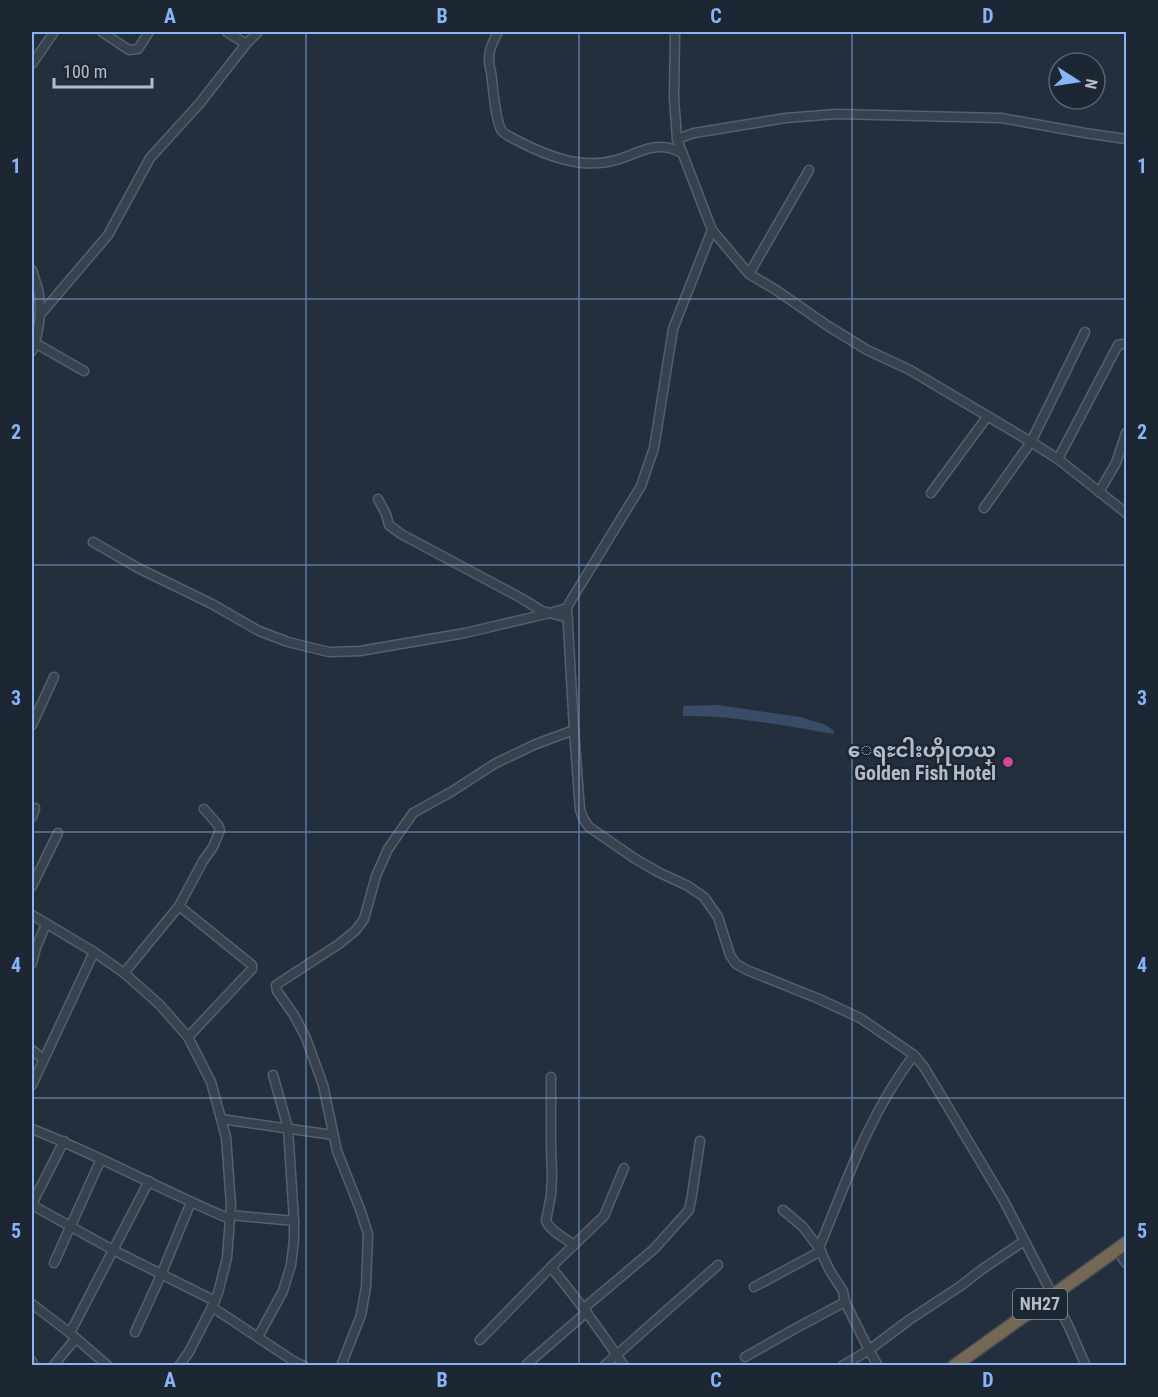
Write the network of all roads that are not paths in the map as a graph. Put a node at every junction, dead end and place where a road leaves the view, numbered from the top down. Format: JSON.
{"nodes":[{"id":1,"x":54,"y":32,"type":"edge"},
{"id":2,"x":102,"y":32,"type":"edge"},
{"id":3,"x":148,"y":32,"type":"edge"},
{"id":4,"x":227,"y":32,"type":"edge"},
{"id":5,"x":258,"y":32,"type":"edge"},
{"id":6,"x":498,"y":32,"type":"edge"},
{"id":7,"x":675,"y":32,"type":"edge"},
{"id":8,"x":246,"y":44,"type":"junction"},
{"id":9,"x":32,"y":64,"type":"edge"},
{"id":10,"x":677,"y":138,"type":"junction"},
{"id":11,"x":1126,"y":139,"type":"edge"},
{"id":12,"x":682,"y":153,"type":"junction"},
{"id":13,"x":809,"y":170,"type":"dead end"},
{"id":14,"x":712,"y":230,"type":"junction"},
{"id":15,"x":32,"y":270,"type":"edge"},
{"id":16,"x":749,"y":274,"type":"junction"},
{"id":17,"x":40,"y":315,"type":"junction"},
{"id":18,"x":1085,"y":332,"type":"dead end"},
{"id":19,"x":1126,"y":345,"type":"edge"},
{"id":20,"x":33,"y":347,"type":"edge"},
{"id":21,"x":84,"y":371,"type":"dead end"},
{"id":22,"x":987,"y":417,"type":"junction"},
{"id":23,"x":1126,"y":433,"type":"edge"},
{"id":24,"x":1031,"y":442,"type":"junction"},
{"id":25,"x":1058,"y":459,"type":"junction"},
{"id":26,"x":1099,"y":492,"type":"junction"},
{"id":27,"x":931,"y":493,"type":"dead end"},
{"id":28,"x":378,"y":499,"type":"dead end"},
{"id":29,"x":984,"y":508,"type":"dead end"},
{"id":30,"x":1126,"y":513,"type":"edge"},
{"id":31,"x":93,"y":542,"type":"dead end"},
{"id":32,"x":567,"y":608,"type":"junction"},
{"id":33,"x":549,"y":613,"type":"junction"},
{"id":34,"x":568,"y":618,"type":"junction"},
{"id":35,"x":54,"y":677,"type":"dead end"},
{"id":36,"x":32,"y":725,"type":"edge"},
{"id":37,"x":574,"y":730,"type":"junction"},
{"id":38,"x":204,"y":809,"type":"dead end"},
{"id":39,"x":58,"y":833,"type":"dead end"},
{"id":40,"x":32,"y":886,"type":"edge"},
{"id":41,"x":179,"y":906,"type":"junction"},
{"id":42,"x":32,"y":915,"type":"edge"},
{"id":43,"x":46,"y":924,"type":"junction"},
{"id":44,"x":94,"y":952,"type":"junction"},
{"id":45,"x":32,"y":963,"type":"edge"},
{"id":46,"x":124,"y":973,"type":"junction"},
{"id":47,"x":188,"y":1037,"type":"junction"},
{"id":48,"x":32,"y":1050,"type":"edge"},
{"id":49,"x":914,"y":1055,"type":"junction"},
{"id":50,"x":43,"y":1059,"type":"junction"},
{"id":51,"x":273,"y":1075,"type":"dead end"},
{"id":52,"x":551,"y":1077,"type":"dead end"},
{"id":53,"x":32,"y":1085,"type":"edge"},
{"id":54,"x":221,"y":1119,"type":"junction"},
{"id":55,"x":288,"y":1128,"type":"junction"},
{"id":56,"x":32,"y":1129,"type":"edge"},
{"id":57,"x":333,"y":1135,"type":"junction"},
{"id":58,"x":700,"y":1141,"type":"dead end"},
{"id":59,"x":64,"y":1142,"type":"junction"},
{"id":60,"x":101,"y":1159,"type":"junction"},
{"id":61,"x":624,"y":1168,"type":"dead end"},
{"id":62,"x":149,"y":1181,"type":"junction"},
{"id":63,"x":191,"y":1202,"type":"junction"},
{"id":64,"x":32,"y":1205,"type":"edge"},
{"id":65,"x":783,"y":1210,"type":"dead end"},
{"id":66,"x":230,"y":1217,"type":"junction"},
{"id":67,"x":294,"y":1221,"type":"junction"},
{"id":68,"x":71,"y":1227,"type":"junction"},
{"id":69,"x":1024,"y":1241,"type":"junction"},
{"id":70,"x":574,"y":1245,"type":"junction"},
{"id":71,"x":1121,"y":1247,"type":"edge"},
{"id":72,"x":820,"y":1249,"type":"junction"},
{"id":73,"x":113,"y":1250,"type":"junction"},
{"id":74,"x":54,"y":1263,"type":"dead end"},
{"id":75,"x":1126,"y":1263,"type":"edge"},
{"id":76,"x":718,"y":1265,"type":"dead end"},
{"id":77,"x":551,"y":1267,"type":"junction"},
{"id":78,"x":161,"y":1275,"type":"junction"},
{"id":79,"x":754,"y":1287,"type":"dead end"},
{"id":80,"x":1052,"y":1296,"type":"junction"},
{"id":81,"x":845,"y":1302,"type":"junction"},
{"id":82,"x":32,"y":1304,"type":"edge"},
{"id":83,"x":213,"y":1304,"type":"junction"},
{"id":84,"x":585,"y":1310,"type":"junction"},
{"id":85,"x":135,"y":1332,"type":"dead end"},
{"id":86,"x":73,"y":1335,"type":"junction"},
{"id":87,"x":258,"y":1337,"type":"junction"},
{"id":88,"x":480,"y":1340,"type":"dead end"},
{"id":89,"x":868,"y":1350,"type":"junction"},
{"id":90,"x":616,"y":1354,"type":"junction"},
{"id":91,"x":745,"y":1357,"type":"dead end"},
{"id":92,"x":32,"y":1361,"type":"edge"},
{"id":93,"x":527,"y":1364,"type":"edge"},
{"id":94,"x":1084,"y":1364,"type":"edge"},
{"id":95,"x":34,"y":1365,"type":"edge"},
{"id":96,"x":53,"y":1365,"type":"edge"},
{"id":97,"x":108,"y":1365,"type":"edge"},
{"id":98,"x":179,"y":1365,"type":"edge"},
{"id":99,"x":304,"y":1365,"type":"edge"},
{"id":100,"x":341,"y":1365,"type":"edge"},
{"id":101,"x":604,"y":1365,"type":"edge"},
{"id":102,"x":624,"y":1365,"type":"edge"},
{"id":103,"x":842,"y":1365,"type":"edge"},
{"id":104,"x":878,"y":1365,"type":"edge"},
{"id":105,"x":954,"y":1365,"type":"edge"}],
"edges":[{"from":1,"to":9,"type":"street"},
{"from":2,"to":3,"type":"street"},
{"from":4,"to":8,"type":"street"},
{"from":5,"to":8,"type":"street"},
{"from":6,"to":12,"type":"street"},
{"from":7,"to":10,"type":"street"},
{"from":8,"to":17,"type":"street"},
{"from":10,"to":11,"type":"street"},
{"from":10,"to":12,"type":"street"},
{"from":12,"to":14,"type":"street"},
{"from":13,"to":16,"type":"street"},
{"from":14,"to":16,"type":"street"},
{"from":14,"to":32,"type":"street"},
{"from":15,"to":17,"type":"street"},
{"from":16,"to":22,"type":"street"},
{"from":17,"to":20,"type":"street"},
{"from":18,"to":24,"type":"street"},
{"from":19,"to":25,"type":"street"},
{"from":20,"to":21,"type":"street"},
{"from":22,"to":24,"type":"street"},
{"from":22,"to":27,"type":"street"},
{"from":23,"to":26,"type":"street"},
{"from":24,"to":25,"type":"street"},
{"from":24,"to":29,"type":"street"},
{"from":25,"to":26,"type":"street"},
{"from":26,"to":30,"type":"street"},
{"from":28,"to":33,"type":"street"},
{"from":31,"to":33,"type":"street"},
{"from":32,"to":33,"type":"street"},
{"from":32,"to":34,"type":"street"},
{"from":33,"to":34,"type":"street"},
{"from":34,"to":37,"type":"street"},
{"from":35,"to":36,"type":"street"},
{"from":37,"to":49,"type":"street"},
{"from":37,"to":57,"type":"street"},
{"from":38,"to":41,"type":"street"},
{"from":39,"to":40,"type":"street"},
{"from":41,"to":46,"type":"street"},
{"from":41,"to":47,"type":"street"},
{"from":42,"to":43,"type":"street"},
{"from":43,"to":44,"type":"street"},
{"from":43,"to":45,"type":"street"},
{"from":44,"to":46,"type":"street"},
{"from":44,"to":50,"type":"street"},
{"from":46,"to":47,"type":"street"},
{"from":47,"to":54,"type":"street"},
{"from":48,"to":50,"type":"street"},
{"from":49,"to":69,"type":"street"},
{"from":49,"to":72,"type":"street"},
{"from":50,"to":53,"type":"street"},
{"from":51,"to":55,"type":"street"},
{"from":52,"to":70,"type":"street"},
{"from":54,"to":55,"type":"street"},
{"from":54,"to":66,"type":"street"},
{"from":55,"to":57,"type":"street"},
{"from":55,"to":67,"type":"street"},
{"from":56,"to":59,"type":"street"},
{"from":57,"to":100,"type":"street"},
{"from":58,"to":84,"type":"street"},
{"from":59,"to":60,"type":"street"},
{"from":59,"to":64,"type":"street"},
{"from":60,"to":62,"type":"street"},
{"from":60,"to":68,"type":"street"},
{"from":61,"to":70,"type":"street"},
{"from":62,"to":63,"type":"street"},
{"from":62,"to":73,"type":"street"},
{"from":63,"to":66,"type":"street"},
{"from":63,"to":78,"type":"street"},
{"from":64,"to":68,"type":"street"},
{"from":65,"to":72,"type":"street"},
{"from":66,"to":67,"type":"street"},
{"from":66,"to":83,"type":"street"},
{"from":67,"to":87,"type":"street"},
{"from":68,"to":73,"type":"street"},
{"from":68,"to":74,"type":"street"},
{"from":69,"to":80,"type":"street"},
{"from":69,"to":89,"type":"street"},
{"from":70,"to":77,"type":"street"},
{"from":71,"to":75,"type":"street"},
{"from":71,"to":80,"type":"highway","number":"NH27"},
{"from":72,"to":79,"type":"street"},
{"from":72,"to":81,"type":"street"},
{"from":73,"to":78,"type":"street"},
{"from":73,"to":86,"type":"street"},
{"from":76,"to":90,"type":"street"},
{"from":77,"to":84,"type":"street"},
{"from":77,"to":88,"type":"street"},
{"from":78,"to":83,"type":"street"},
{"from":78,"to":85,"type":"street"},
{"from":80,"to":94,"type":"street"},
{"from":80,"to":105,"type":"highway","number":"NH27"},
{"from":81,"to":89,"type":"street"},
{"from":81,"to":91,"type":"street"},
{"from":82,"to":86,"type":"street"},
{"from":83,"to":87,"type":"street"},
{"from":83,"to":98,"type":"street"},
{"from":84,"to":90,"type":"street"},
{"from":84,"to":93,"type":"street"},
{"from":86,"to":96,"type":"street"},
{"from":86,"to":97,"type":"street"},
{"from":87,"to":99,"type":"street"},
{"from":89,"to":103,"type":"street"},
{"from":89,"to":104,"type":"street"},
{"from":90,"to":101,"type":"street"},
{"from":90,"to":102,"type":"street"},
{"from":92,"to":95,"type":"street"}]}
